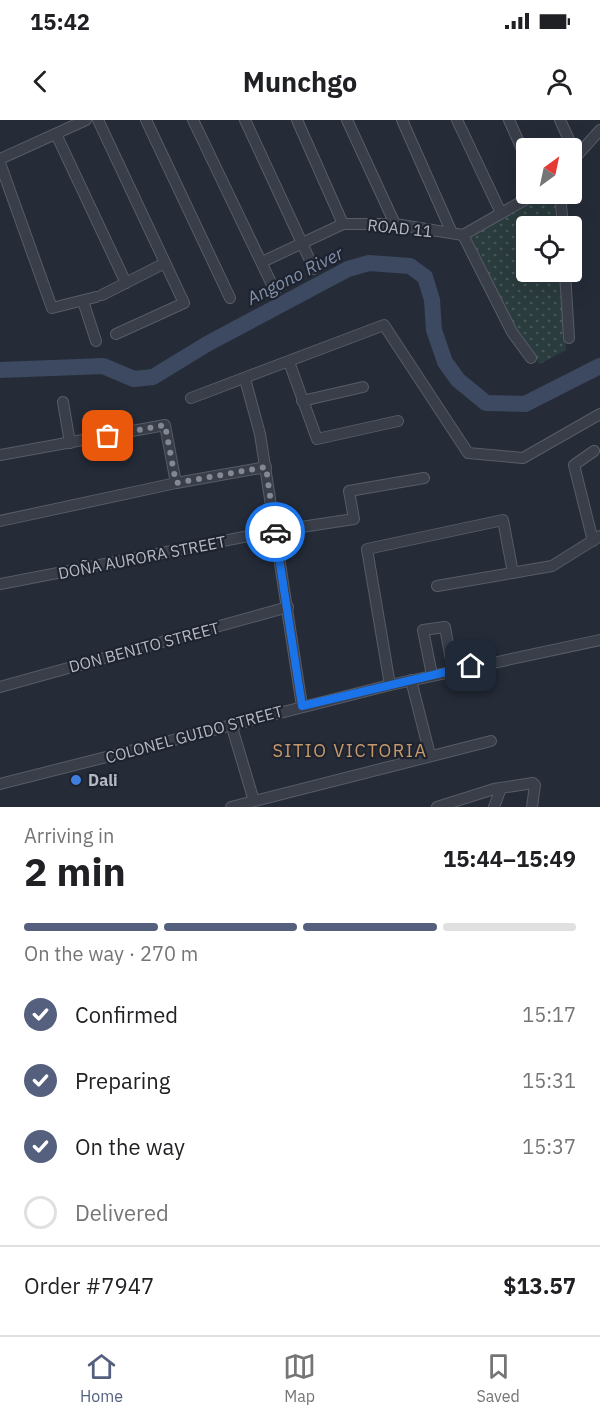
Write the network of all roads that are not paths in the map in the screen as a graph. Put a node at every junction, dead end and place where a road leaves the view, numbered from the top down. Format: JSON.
{"nodes":[{"id":1,"x":86,"y":120,"type":"edge"},
{"id":2,"x":98,"y":120,"type":"edge"},
{"id":3,"x":146,"y":120,"type":"edge"},
{"id":4,"x":193,"y":120,"type":"edge"},
{"id":5,"x":245,"y":120,"type":"edge"},
{"id":6,"x":297,"y":120,"type":"edge"},
{"id":7,"x":347,"y":120,"type":"edge"},
{"id":8,"x":402,"y":120,"type":"edge"},
{"id":9,"x":457,"y":120,"type":"edge"},
{"id":10,"x":509,"y":120,"type":"edge"},
{"id":11,"x":560,"y":120,"type":"edge"},
{"id":12,"x":600,"y":130,"type":"edge"},
{"id":13,"x":56,"y":134,"type":"junction"},
{"id":14,"x":517,"y":138,"type":"edge"},
{"id":15,"x":567,"y":138,"type":"edge"},
{"id":16,"x":582,"y":149,"type":"edge"},
{"id":17,"x":0,"y":161,"type":"edge"},
{"id":18,"x":517,"y":204,"type":"edge"},
{"id":19,"x":501,"y":213,"type":"junction"},
{"id":20,"x":343,"y":224,"type":"junction"},
{"id":21,"x":394,"y":224,"type":"junction"},
{"id":22,"x":458,"y":234,"type":"junction"},
{"id":23,"x":303,"y":243,"type":"junction"},
{"id":24,"x":262,"y":262,"type":"junction"},
{"id":25,"x":165,"y":263,"type":"junction"},
{"id":26,"x":314,"y":269,"type":"dead end"},
{"id":27,"x":566,"y":282,"type":"edge"},
{"id":28,"x":126,"y":283,"type":"junction"},
{"id":29,"x":275,"y":291,"type":"dead end"},
{"id":30,"x":230,"y":298,"type":"dead end"},
{"id":31,"x":82,"y":301,"type":"junction"},
{"id":32,"x":116,"y":334,"type":"dead end"},
{"id":33,"x":569,"y":338,"type":"dead end"},
{"id":34,"x":96,"y":341,"type":"dead end"},
{"id":35,"x":531,"y":358,"type":"dead end"},
{"id":36,"x":289,"y":362,"type":"junction"},
{"id":37,"x":245,"y":379,"type":"junction"},
{"id":38,"x":363,"y":387,"type":"dead end"},
{"id":39,"x":191,"y":398,"type":"dead end"},
{"id":40,"x":303,"y":401,"type":"junction"},
{"id":41,"x":63,"y":402,"type":"dead end"},
{"id":42,"x":600,"y":414,"type":"edge"},
{"id":43,"x":398,"y":421,"type":"dead end"},
{"id":44,"x":70,"y":442,"type":"junction"},
{"id":45,"x":594,"y":451,"type":"dead end"},
{"id":46,"x":0,"y":455,"type":"edge"},
{"id":47,"x":266,"y":467,"type":"junction"},
{"id":48,"x":424,"y":478,"type":"dead end"},
{"id":49,"x":176,"y":483,"type":"junction"},
{"id":50,"x":0,"y":520,"type":"edge"},
{"id":51,"x":275,"y":531,"type":"junction"},
{"id":52,"x":597,"y":539,"type":"edge"},
{"id":53,"x":513,"y":573,"type":"junction"},
{"id":54,"x":0,"y":584,"type":"edge"},
{"id":55,"x":437,"y":586,"type":"dead end"},
{"id":56,"x":288,"y":607,"type":"junction"},
{"id":57,"x":600,"y":640,"type":"edge"},
{"id":58,"x":453,"y":670,"type":"junction"},
{"id":59,"x":432,"y":675,"type":"junction"},
{"id":60,"x":411,"y":680,"type":"junction"},
{"id":61,"x":390,"y":685,"type":"junction"},
{"id":62,"x":0,"y":687,"type":"edge"},
{"id":63,"x":302,"y":706,"type":"junction"},
{"id":64,"x":231,"y":724,"type":"junction"},
{"id":65,"x":491,"y":741,"type":"dead end"},
{"id":66,"x":430,"y":755,"type":"junction"},
{"id":67,"x":0,"y":784,"type":"edge"},
{"id":68,"x":501,"y":788,"type":"junction"},
{"id":69,"x":254,"y":801,"type":"junction"},
{"id":70,"x":231,"y":807,"type":"edge"},
{"id":71,"x":437,"y":807,"type":"edge"},
{"id":72,"x":494,"y":807,"type":"edge"},
{"id":73,"x":532,"y":807,"type":"edge"}],
"edges":[{"from":1,"to":13,"type":"street"},
{"from":2,"to":25,"type":"street"},
{"from":3,"to":30,"type":"street"},
{"from":4,"to":24,"type":"street"},
{"from":5,"to":23,"type":"street"},
{"from":6,"to":20,"type":"street"},
{"from":7,"to":21,"type":"street"},
{"from":8,"to":22,"type":"street"},
{"from":9,"to":19,"type":"street"},
{"from":10,"to":14,"type":"street"},
{"from":11,"to":15,"type":"street"},
{"from":12,"to":16,"type":"street"},
{"from":13,"to":17,"type":"street"},
{"from":13,"to":28,"type":"street"},
{"from":17,"to":31,"type":"street"},
{"from":18,"to":19,"type":"street"},
{"from":19,"to":22,"type":"street"},
{"from":20,"to":21,"type":"street","name":"ROAD 11"},
{"from":20,"to":23,"type":"street","name":"ROAD 11"},
{"from":21,"to":22,"type":"street","name":"ROAD 11"},
{"from":22,"to":35,"type":"street"},
{"from":23,"to":24,"type":"street","name":"ROAD 11"},
{"from":23,"to":26,"type":"street"},
{"from":24,"to":29,"type":"street"},
{"from":25,"to":28,"type":"street"},
{"from":25,"to":32,"type":"street"},
{"from":27,"to":33,"type":"street"},
{"from":28,"to":31,"type":"street"},
{"from":31,"to":34,"type":"street"},
{"from":36,"to":37,"type":"street"},
{"from":36,"to":40,"type":"street"},
{"from":36,"to":42,"type":"street"},
{"from":37,"to":39,"type":"street"},
{"from":37,"to":47,"type":"street"},
{"from":38,"to":40,"type":"street"},
{"from":40,"to":43,"type":"street"},
{"from":41,"to":44,"type":"street"},
{"from":44,"to":46,"type":"street"},
{"from":44,"to":49,"type":"street"},
{"from":45,"to":52,"type":"street"},
{"from":47,"to":49,"type":"street"},
{"from":47,"to":51,"type":"street"},
{"from":48,"to":51,"type":"street","name":"DOÑA AURORA STREET"},
{"from":49,"to":50,"type":"street"},
{"from":51,"to":54,"type":"street","name":"DOÑA AURORA STREET"},
{"from":51,"to":56,"type":"street"},
{"from":52,"to":53,"type":"street"},
{"from":53,"to":55,"type":"street"},
{"from":53,"to":61,"type":"street"},
{"from":56,"to":62,"type":"street","name":"DON BENITO STREET"},
{"from":56,"to":63,"type":"street"},
{"from":57,"to":58,"type":"street","name":"COLONEL GUIDO STREET"},
{"from":58,"to":59,"type":"street","name":"COLONEL GUIDO STREET"},
{"from":58,"to":59,"type":"street"},
{"from":59,"to":60,"type":"street","name":"COLONEL GUIDO STREET"},
{"from":60,"to":61,"type":"street","name":"COLONEL GUIDO STREET"},
{"from":60,"to":66,"type":"street"},
{"from":61,"to":63,"type":"street","name":"COLONEL GUIDO STREET"},
{"from":63,"to":64,"type":"street","name":"COLONEL GUIDO STREET"},
{"from":64,"to":67,"type":"street","name":"COLONEL GUIDO STREET"},
{"from":64,"to":69,"type":"street"},
{"from":65,"to":66,"type":"street"},
{"from":66,"to":69,"type":"street"},
{"from":68,"to":71,"type":"street"},
{"from":68,"to":72,"type":"street"},
{"from":68,"to":73,"type":"street"},
{"from":69,"to":70,"type":"street"}]}
